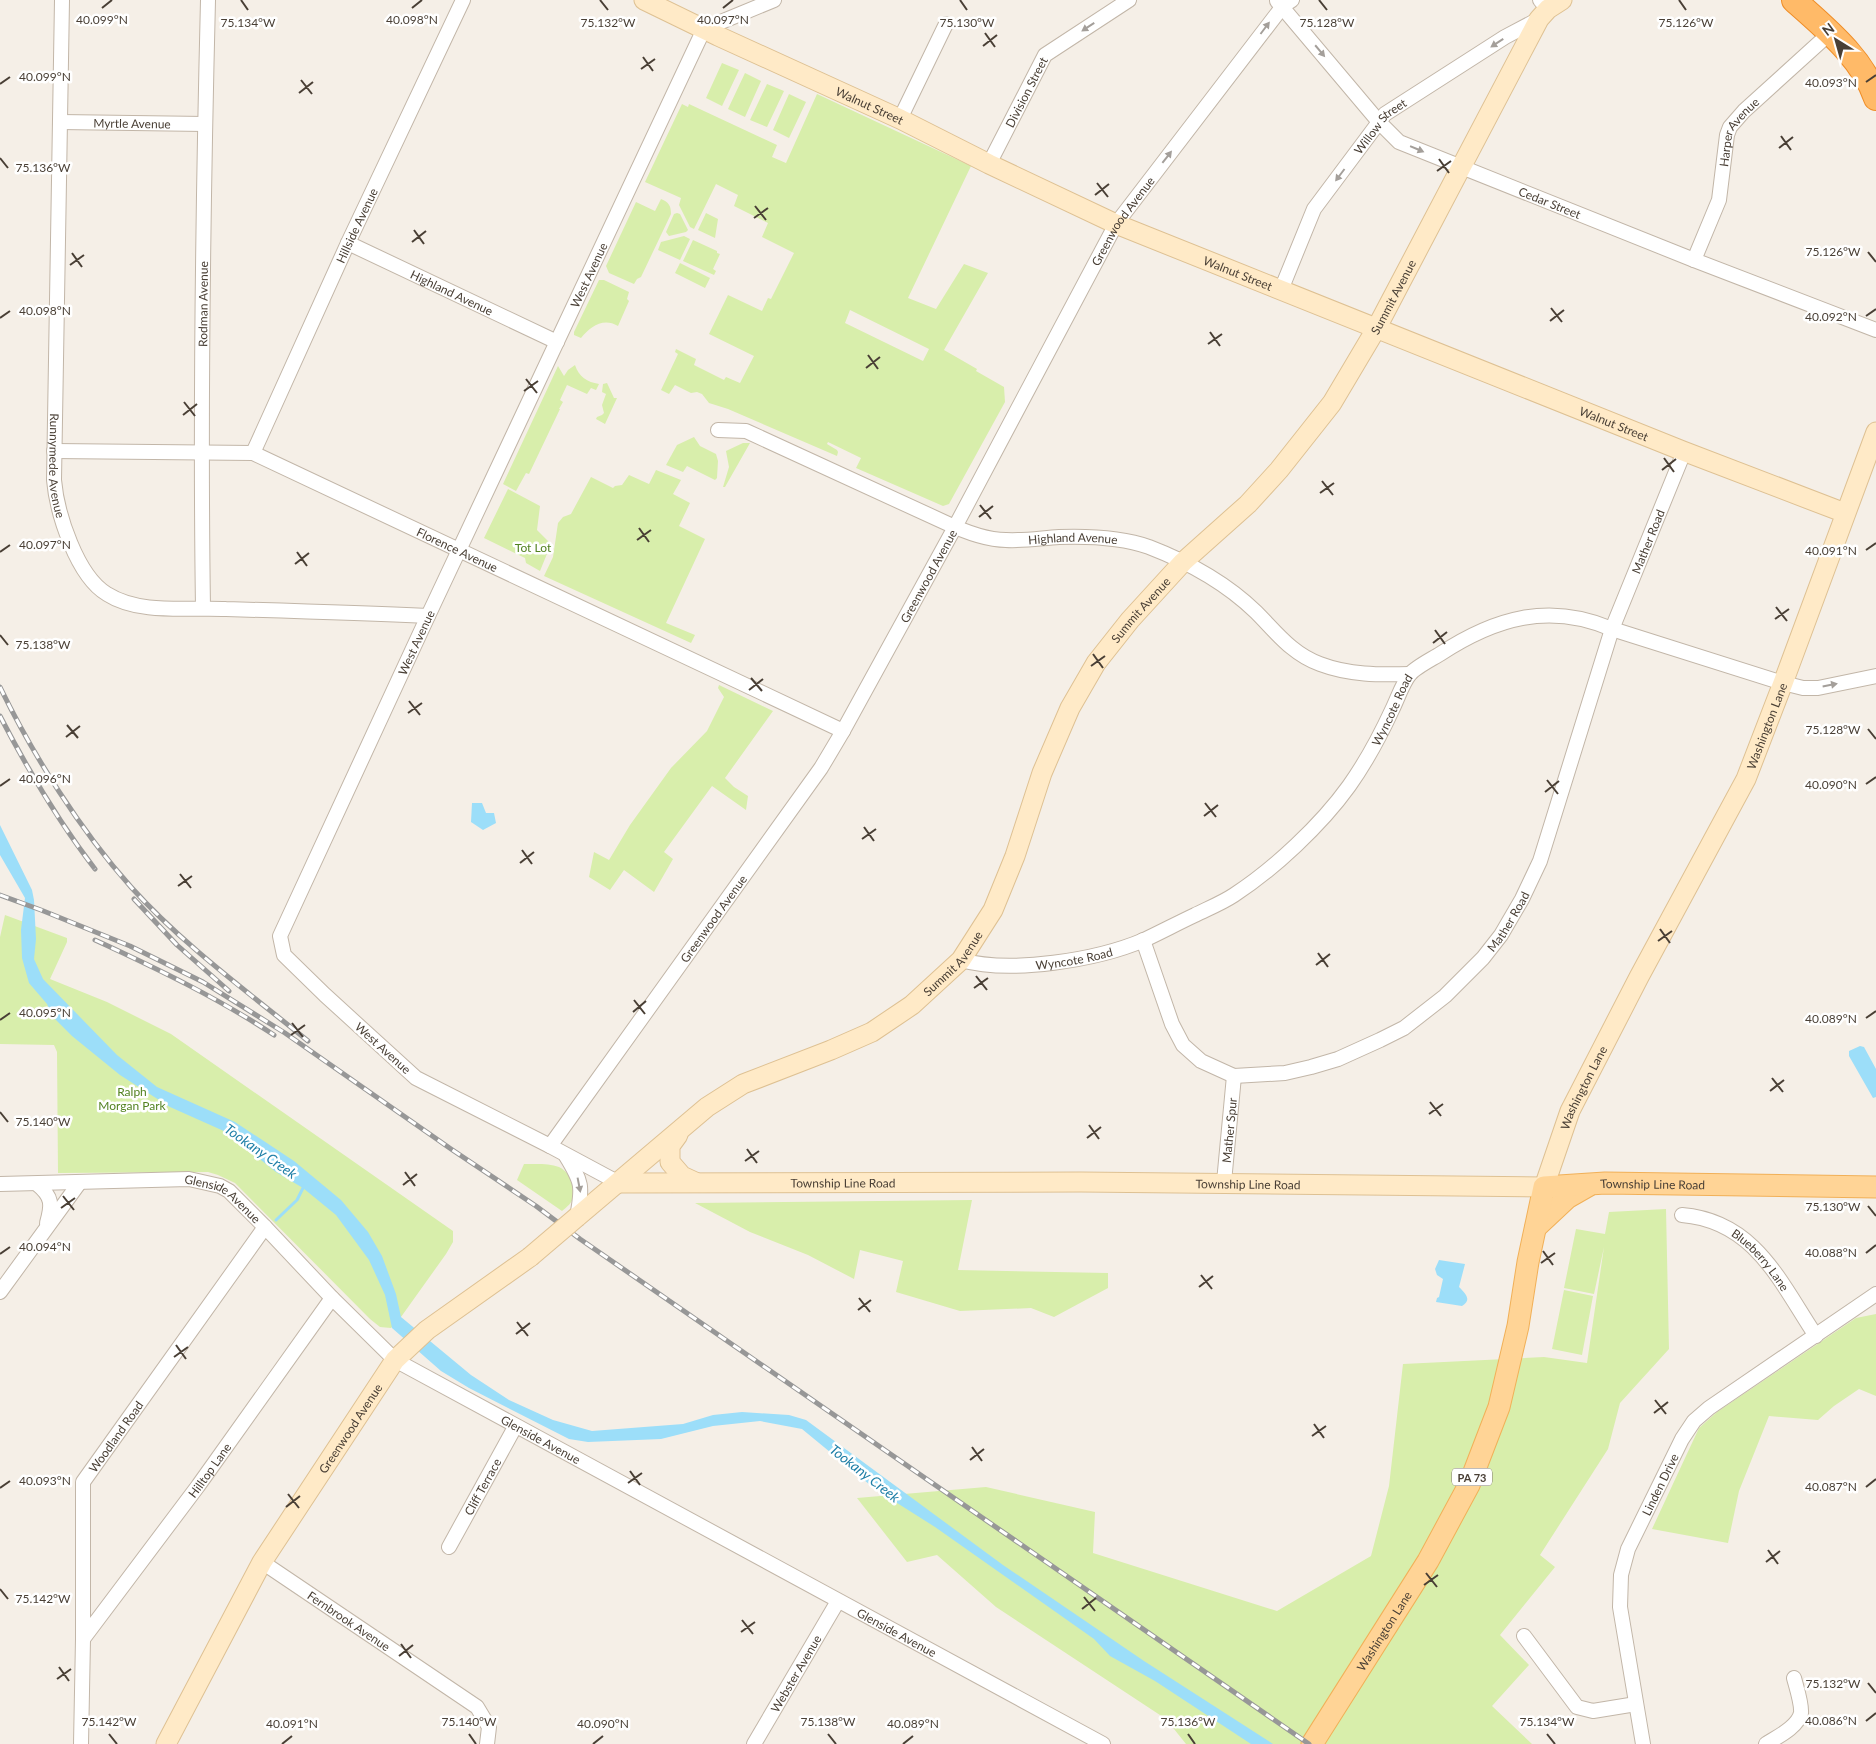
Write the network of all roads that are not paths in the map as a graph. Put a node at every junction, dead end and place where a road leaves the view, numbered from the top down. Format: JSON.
{"nodes":[{"id":1,"x":62,"y":0,"type":"edge"},
{"id":2,"x":208,"y":0,"type":"edge"},
{"id":3,"x":463,"y":0,"type":"edge"},
{"id":4,"x":644,"y":0,"type":"edge"},
{"id":5,"x":774,"y":0,"type":"edge"},
{"id":6,"x":1129,"y":0,"type":"edge"},
{"id":7,"x":1794,"y":0,"type":"edge"},
{"id":8,"x":1284,"y":2,"type":"edge"},
{"id":9,"x":1547,"y":7,"type":"edge"},
{"id":10,"x":946,"y":24,"type":"dead end"},
{"id":11,"x":704,"y":29,"type":"junction"},
{"id":12,"x":1830,"y":33,"type":"junction"},
{"id":13,"x":1876,"y":98,"type":"edge"},
{"id":14,"x":900,"y":119,"type":"junction"},
{"id":15,"x":60,"y":122,"type":"junction"},
{"id":16,"x":1379,"y":122,"type":"junction"},
{"id":17,"x":205,"y":124,"type":"junction"},
{"id":18,"x":990,"y":164,"type":"junction"},
{"id":19,"x":1461,"y":168,"type":"junction"},
{"id":20,"x":1116,"y":224,"type":"junction"},
{"id":21,"x":348,"y":243,"type":"junction"},
{"id":22,"x":1694,"y":260,"type":"junction"},
{"id":23,"x":1281,"y":290,"type":"junction"},
{"id":24,"x":1376,"y":329,"type":"junction"},
{"id":25,"x":1876,"y":330,"type":"edge"},
{"id":26,"x":558,"y":342,"type":"junction"},
{"id":27,"x":718,"y":430,"type":"dead end"},
{"id":28,"x":1876,"y":432,"type":"edge"},
{"id":29,"x":54,"y":451,"type":"junction"},
{"id":30,"x":202,"y":452,"type":"junction"},
{"id":31,"x":1684,"y":452,"type":"junction"},
{"id":32,"x":253,"y":453,"type":"junction"},
{"id":33,"x":1845,"y":513,"type":"junction"},
{"id":34,"x":954,"y":527,"type":"junction"},
{"id":35,"x":459,"y":551,"type":"junction"},
{"id":36,"x":1183,"y":562,"type":"junction"},
{"id":37,"x":203,"y":608,"type":"junction"},
{"id":38,"x":428,"y":616,"type":"junction"},
{"id":39,"x":1612,"y":629,"type":"junction"},
{"id":40,"x":1410,"y":674,"type":"junction"},
{"id":41,"x":1876,"y":676,"type":"edge"},
{"id":42,"x":1783,"y":683,"type":"junction"},
{"id":43,"x":843,"y":731,"type":"junction"},
{"id":44,"x":1143,"y":940,"type":"junction"},
{"id":45,"x":961,"y":960,"type":"junction"},
{"id":46,"x":1234,"y":1076,"type":"junction"},
{"id":47,"x":680,"y":1131,"type":"junction"},
{"id":48,"x":550,"y":1146,"type":"junction"},
{"id":49,"x":565,"y":1155,"type":"junction"},
{"id":50,"x":80,"y":1182,"type":"junction"},
{"id":51,"x":695,"y":1182,"type":"junction"},
{"id":52,"x":1224,"y":1182,"type":"junction"},
{"id":53,"x":619,"y":1183,"type":"junction"},
{"id":54,"x":0,"y":1184,"type":"edge"},
{"id":55,"x":37,"y":1184,"type":"junction"},
{"id":56,"x":1591,"y":1184,"type":"junction"},
{"id":57,"x":1544,"y":1187,"type":"junction"},
{"id":58,"x":1876,"y":1187,"type":"edge"},
{"id":59,"x":1682,"y":1215,"type":"dead end"},
{"id":60,"x":577,"y":1217,"type":"junction"},
{"id":61,"x":265,"y":1226,"type":"junction"},
{"id":62,"x":1536,"y":1227,"type":"junction"},
{"id":63,"x":46,"y":1229,"type":"junction"},
{"id":64,"x":0,"y":1292,"type":"edge"},
{"id":65,"x":1876,"y":1294,"type":"edge"},
{"id":66,"x":332,"y":1298,"type":"junction"},
{"id":67,"x":1857,"y":1307,"type":"junction"},
{"id":68,"x":1876,"y":1307,"type":"edge"},
{"id":69,"x":1816,"y":1336,"type":"junction"},
{"id":70,"x":395,"y":1360,"type":"junction"},
{"id":71,"x":515,"y":1427,"type":"junction"},
{"id":72,"x":449,"y":1547,"type":"dead end"},
{"id":73,"x":262,"y":1562,"type":"junction"},
{"id":74,"x":838,"y":1600,"type":"junction"},
{"id":75,"x":1524,"y":1636,"type":"dead end"},
{"id":76,"x":83,"y":1639,"type":"junction"},
{"id":77,"x":1794,"y":1678,"type":"dead end"},
{"id":78,"x":1636,"y":1704,"type":"junction"},
{"id":79,"x":1099,"y":1743,"type":"edge"},
{"id":80,"x":81,"y":1744,"type":"edge"},
{"id":81,"x":166,"y":1744,"type":"edge"},
{"id":82,"x":487,"y":1744,"type":"edge"},
{"id":83,"x":754,"y":1744,"type":"edge"},
{"id":84,"x":1312,"y":1744,"type":"edge"},
{"id":85,"x":1643,"y":1744,"type":"edge"},
{"id":86,"x":1766,"y":1744,"type":"edge"}],
"edges":[{"from":1,"to":15,"type":"street","name":"Runnymede Avenue"},
{"from":2,"to":17,"type":"street","name":"Rodman Avenue"},
{"from":3,"to":21,"type":"street","name":"Hillside Avenue"},
{"from":4,"to":11,"type":"street","name":"Walnut Street"},
{"from":5,"to":11,"type":"street"},
{"from":6,"to":18,"type":"street","name":"Division Street","one_way":true},
{"from":7,"to":12,"type":"highway"},
{"from":8,"to":16,"type":"street","name":"Cedar Street","one_way":true},
{"from":20,"to":8,"type":"street","name":"Greenwood Avenue","one_way":true},
{"from":9,"to":16,"type":"street","name":"Willow Street","one_way":true},
{"from":9,"to":19,"type":"street","name":"Summit Avenue"},
{"from":10,"to":14,"type":"street"},
{"from":11,"to":14,"type":"street","name":"Walnut Street"},
{"from":11,"to":26,"type":"street","name":"West Avenue"},
{"from":12,"to":13,"type":"highway"},
{"from":12,"to":22,"type":"street","name":"Harper Avenue"},
{"from":14,"to":18,"type":"street","name":"Walnut Street"},
{"from":15,"to":17,"type":"street","name":"Myrtle Avenue"},
{"from":15,"to":29,"type":"street","name":"Runnymede Avenue"},
{"from":16,"to":19,"type":"street","name":"Cedar Street","one_way":true},
{"from":16,"to":23,"type":"street","name":"Willow Street","one_way":true},
{"from":17,"to":30,"type":"street","name":"Rodman Avenue"},
{"from":18,"to":20,"type":"street","name":"Walnut Street"},
{"from":19,"to":22,"type":"street","name":"Cedar Street"},
{"from":19,"to":24,"type":"street","name":"Summit Avenue"},
{"from":20,"to":23,"type":"street","name":"Walnut Street"},
{"from":20,"to":34,"type":"street","name":"Greenwood Avenue"},
{"from":21,"to":26,"type":"street","name":"Highland Avenue"},
{"from":21,"to":32,"type":"street","name":"Hillside Avenue"},
{"from":22,"to":25,"type":"street","name":"Cedar Street"},
{"from":23,"to":24,"type":"street","name":"Walnut Street"},
{"from":24,"to":31,"type":"street","name":"Walnut Street"},
{"from":24,"to":36,"type":"street","name":"Summit Avenue"},
{"from":26,"to":35,"type":"street","name":"West Avenue"},
{"from":27,"to":34,"type":"street","name":"Highland Avenue"},
{"from":28,"to":33,"type":"street","name":"Washington Lane"},
{"from":29,"to":30,"type":"street","name":"Florence Avenue"},
{"from":29,"to":37,"type":"street","name":"Runnymede Avenue"},
{"from":30,"to":32,"type":"street","name":"Florence Avenue"},
{"from":30,"to":37,"type":"street","name":"Rodman Avenue"},
{"from":31,"to":33,"type":"street","name":"Walnut Street"},
{"from":31,"to":39,"type":"street","name":"Mather Road"},
{"from":32,"to":35,"type":"street","name":"Florence Avenue"},
{"from":33,"to":42,"type":"street","name":"Washington Lane"},
{"from":34,"to":36,"type":"street","name":"Highland Avenue"},
{"from":34,"to":43,"type":"street","name":"Greenwood Avenue"},
{"from":35,"to":38,"type":"street","name":"West Avenue"},
{"from":35,"to":43,"type":"street","name":"Florence Avenue"},
{"from":36,"to":40,"type":"street","name":"Highland Avenue"},
{"from":36,"to":45,"type":"street","name":"Summit Avenue"},
{"from":37,"to":38,"type":"street","name":"Runnymede Avenue"},
{"from":38,"to":48,"type":"street","name":"West Avenue"},
{"from":39,"to":40,"type":"street","name":"Wyncote Road"},
{"from":39,"to":42,"type":"street","name":"Wyncote Road"},
{"from":39,"to":46,"type":"street","name":"Mather Road"},
{"from":40,"to":44,"type":"street","name":"Wyncote Road"},
{"from":42,"to":41,"type":"street","name":"Wyncote Road","one_way":true},
{"from":42,"to":57,"type":"street","name":"Washington Lane"},
{"from":43,"to":48,"type":"street","name":"Greenwood Avenue"},
{"from":44,"to":45,"type":"street","name":"Wyncote Road"},
{"from":44,"to":46,"type":"street","name":"Mather Road"},
{"from":45,"to":47,"type":"street","name":"Summit Avenue"},
{"from":46,"to":52,"type":"street","name":"Mather Spur"},
{"from":47,"to":51,"type":"street"},
{"from":47,"to":53,"type":"street","name":"Summit Avenue"},
{"from":48,"to":49,"type":"street","name":"West Avenue"},
{"from":49,"to":53,"type":"street","name":"West Avenue"},
{"from":49,"to":60,"type":"street","one_way":true},
{"from":50,"to":55,"type":"street","name":"Glenside Avenue"},
{"from":50,"to":61,"type":"street","name":"Glenside Avenue"},
{"from":50,"to":63,"type":"street"},
{"from":51,"to":52,"type":"street","name":"Township Line Road"},
{"from":51,"to":53,"type":"street","name":"Township Line Road"},
{"from":52,"to":57,"type":"street","name":"Township Line Road"},
{"from":53,"to":60,"type":"street","name":"Greenwood Avenue"},
{"from":54,"to":55,"type":"street","name":"Glenside Avenue"},
{"from":55,"to":63,"type":"street"},
{"from":56,"to":57,"type":"main road","name":"Township Line Road"},
{"from":56,"to":58,"type":"main road","name":"Township Line Road"},
{"from":56,"to":62,"type":"main road"},
{"from":57,"to":62,"type":"main road","name":"Washington Lane","number":"PA 73"},
{"from":59,"to":69,"type":"street","name":"Blueberry Lane"},
{"from":60,"to":70,"type":"street","name":"Greenwood Avenue","bridge":true},
{"from":61,"to":66,"type":"street","name":"Glenside Avenue"},
{"from":61,"to":76,"type":"street","name":"Woodland Road"},
{"from":62,"to":84,"type":"main road","name":"Washington Lane","number":"PA 73"},
{"from":63,"to":64,"type":"street"},
{"from":65,"to":67,"type":"street","name":"Linden Drive"},
{"from":66,"to":70,"type":"street","name":"Glenside Avenue"},
{"from":66,"to":76,"type":"street","name":"Hilltop Lane"},
{"from":67,"to":68,"type":"street"},
{"from":67,"to":69,"type":"street","name":"Linden Drive"},
{"from":69,"to":78,"type":"street","name":"Linden Drive"},
{"from":70,"to":71,"type":"street","name":"Glenside Avenue"},
{"from":70,"to":73,"type":"street","name":"Greenwood Avenue"},
{"from":71,"to":72,"type":"street","name":"Cliff Terrace"},
{"from":71,"to":74,"type":"street","name":"Glenside Avenue"},
{"from":73,"to":81,"type":"street","name":"Greenwood Avenue"},
{"from":73,"to":82,"type":"street","name":"Fernbrook Avenue"},
{"from":74,"to":79,"type":"street","name":"Glenside Avenue"},
{"from":74,"to":83,"type":"street","name":"Webster Avenue"},
{"from":75,"to":78,"type":"street"},
{"from":76,"to":80,"type":"street","name":"Woodland Road"},
{"from":77,"to":86,"type":"street"},
{"from":78,"to":85,"type":"street","name":"Linden Drive"}]}
